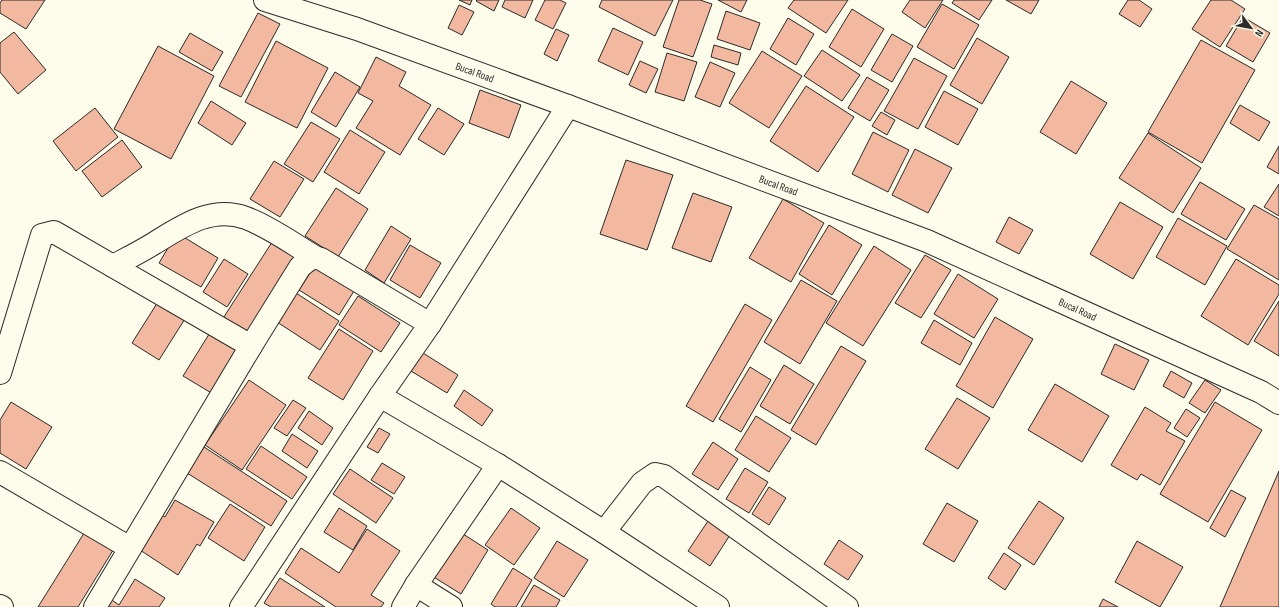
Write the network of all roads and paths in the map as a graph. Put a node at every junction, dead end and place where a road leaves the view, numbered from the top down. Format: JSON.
{"nodes":[{"id":1,"x":265,"y":0,"type":"edge"},
{"id":2,"x":568,"y":106,"type":"junction"},
{"id":3,"x":315,"y":257,"type":"junction"},
{"id":4,"x":113,"y":266,"type":"junction"},
{"id":5,"x":430,"y":324,"type":"junction"},
{"id":6,"x":251,"y":346,"type":"junction"},
{"id":7,"x":0,"y":373,"type":"edge"},
{"id":8,"x":380,"y":396,"type":"junction"},
{"id":9,"x":1279,"y":403,"type":"edge"},
{"id":10,"x":498,"y":465,"type":"junction"},
{"id":11,"x":0,"y":472,"type":"edge"},
{"id":12,"x":604,"y":532,"type":"junction"},
{"id":13,"x":130,"y":548,"type":"junction"},
{"id":14,"x":416,"y":585,"type":"junction"},
{"id":15,"x":94,"y":607,"type":"edge"},
{"id":16,"x":241,"y":607,"type":"edge"},
{"id":17,"x":403,"y":607,"type":"edge"},
{"id":18,"x":451,"y":607,"type":"edge"},
{"id":19,"x":718,"y":607,"type":"edge"},
{"id":20,"x":847,"y":607,"type":"edge"}],
"edges":[{"from":1,"to":2,"type":"street","name":"Bucal Road"},
{"from":2,"to":5,"type":"street"},
{"from":2,"to":9,"type":"street","name":"Bucal Road"},
{"from":3,"to":4,"type":"street"},
{"from":3,"to":5,"type":"street"},
{"from":3,"to":6,"type":"street"},
{"from":4,"to":6,"type":"street"},
{"from":4,"to":7,"type":"street"},
{"from":5,"to":8,"type":"street"},
{"from":6,"to":13,"type":"street"},
{"from":8,"to":10,"type":"street"},
{"from":8,"to":16,"type":"street"},
{"from":10,"to":12,"type":"street"},
{"from":10,"to":14,"type":"street"},
{"from":11,"to":13,"type":"street"},
{"from":12,"to":19,"type":"street"},
{"from":12,"to":20,"type":"street"},
{"from":13,"to":15,"type":"street"},
{"from":14,"to":17,"type":"street"},
{"from":14,"to":18,"type":"street"}]}
